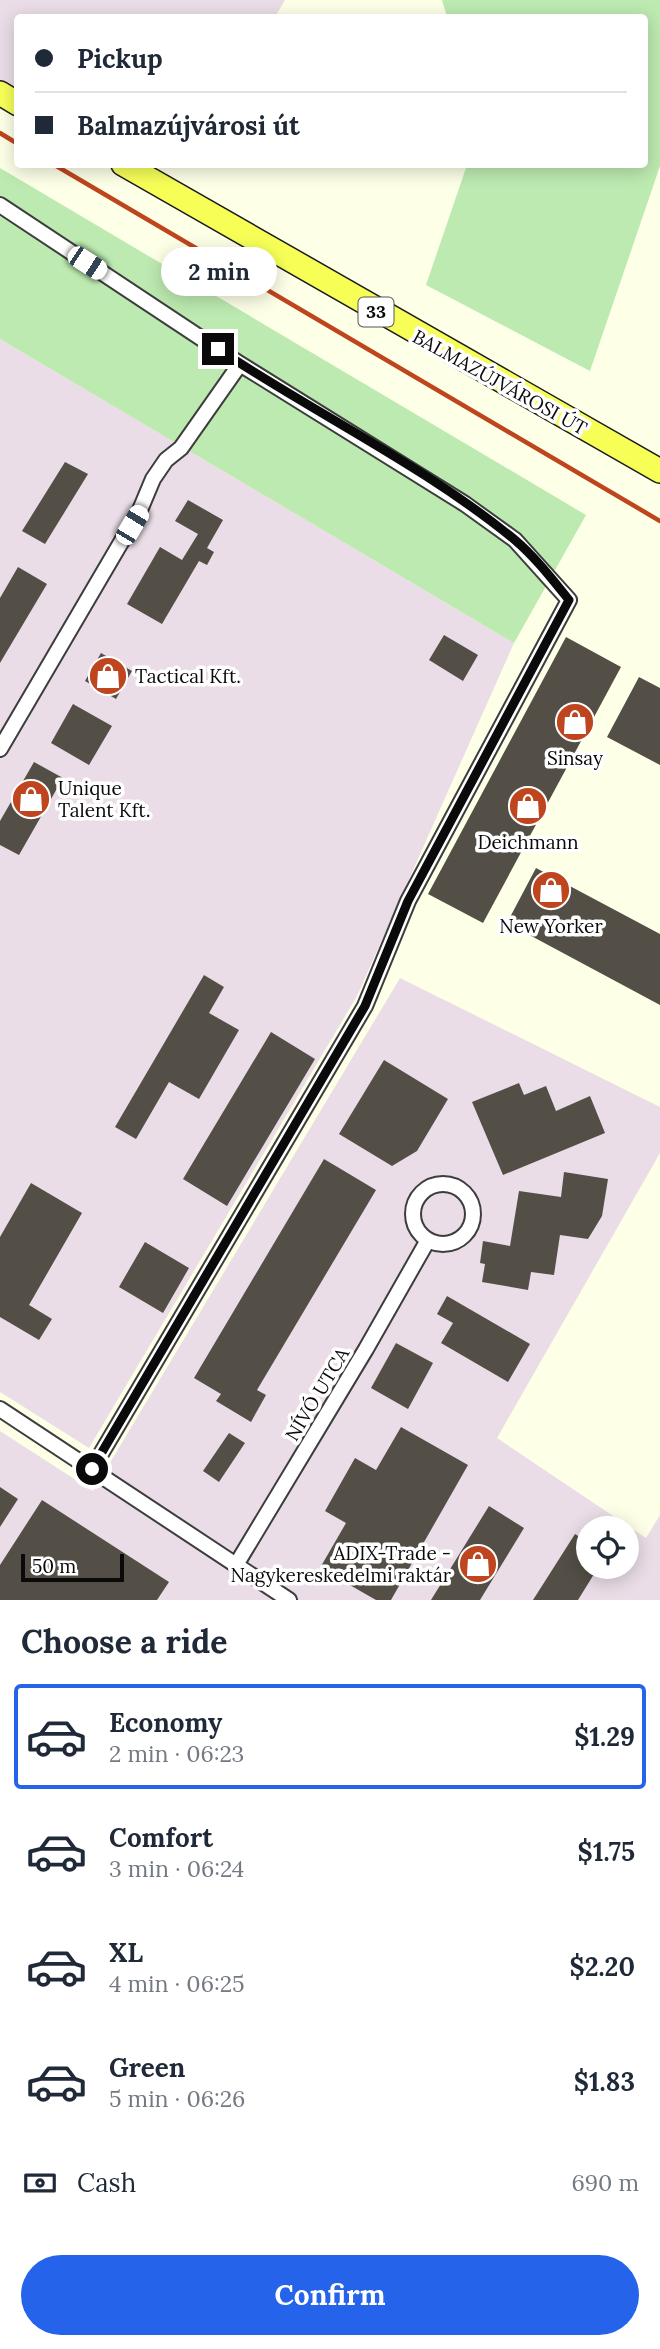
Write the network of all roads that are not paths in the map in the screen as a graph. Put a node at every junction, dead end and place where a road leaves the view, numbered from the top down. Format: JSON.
{"nodes":[{"id":1,"x":129,"y":168,"type":"edge"},
{"id":2,"x":0,"y":205,"type":"edge"},
{"id":3,"x":240,"y":364,"type":"junction"},
{"id":4,"x":660,"y":471,"type":"edge"},
{"id":5,"x":0,"y":748,"type":"edge"},
{"id":6,"x":428,"y":1240,"type":"junction"},
{"id":7,"x":0,"y":1409,"type":"edge"},
{"id":8,"x":92,"y":1469,"type":"junction"},
{"id":9,"x":236,"y":1565,"type":"junction"},
{"id":10,"x":289,"y":1600,"type":"edge"}],
"edges":[{"from":1,"to":4,"type":"main road","name":"BALMAZÚJVÁROSI ÚT","number":"33"},
{"from":2,"to":3,"type":"street"},
{"from":3,"to":5,"type":"street"},
{"from":3,"to":8,"type":"street"},
{"from":6,"to":6,"type":"street"},
{"from":6,"to":9,"type":"street","name":"NÍVÓ UTCA"},
{"from":7,"to":8,"type":"street"},
{"from":8,"to":9,"type":"street"},
{"from":9,"to":10,"type":"street"}]}
